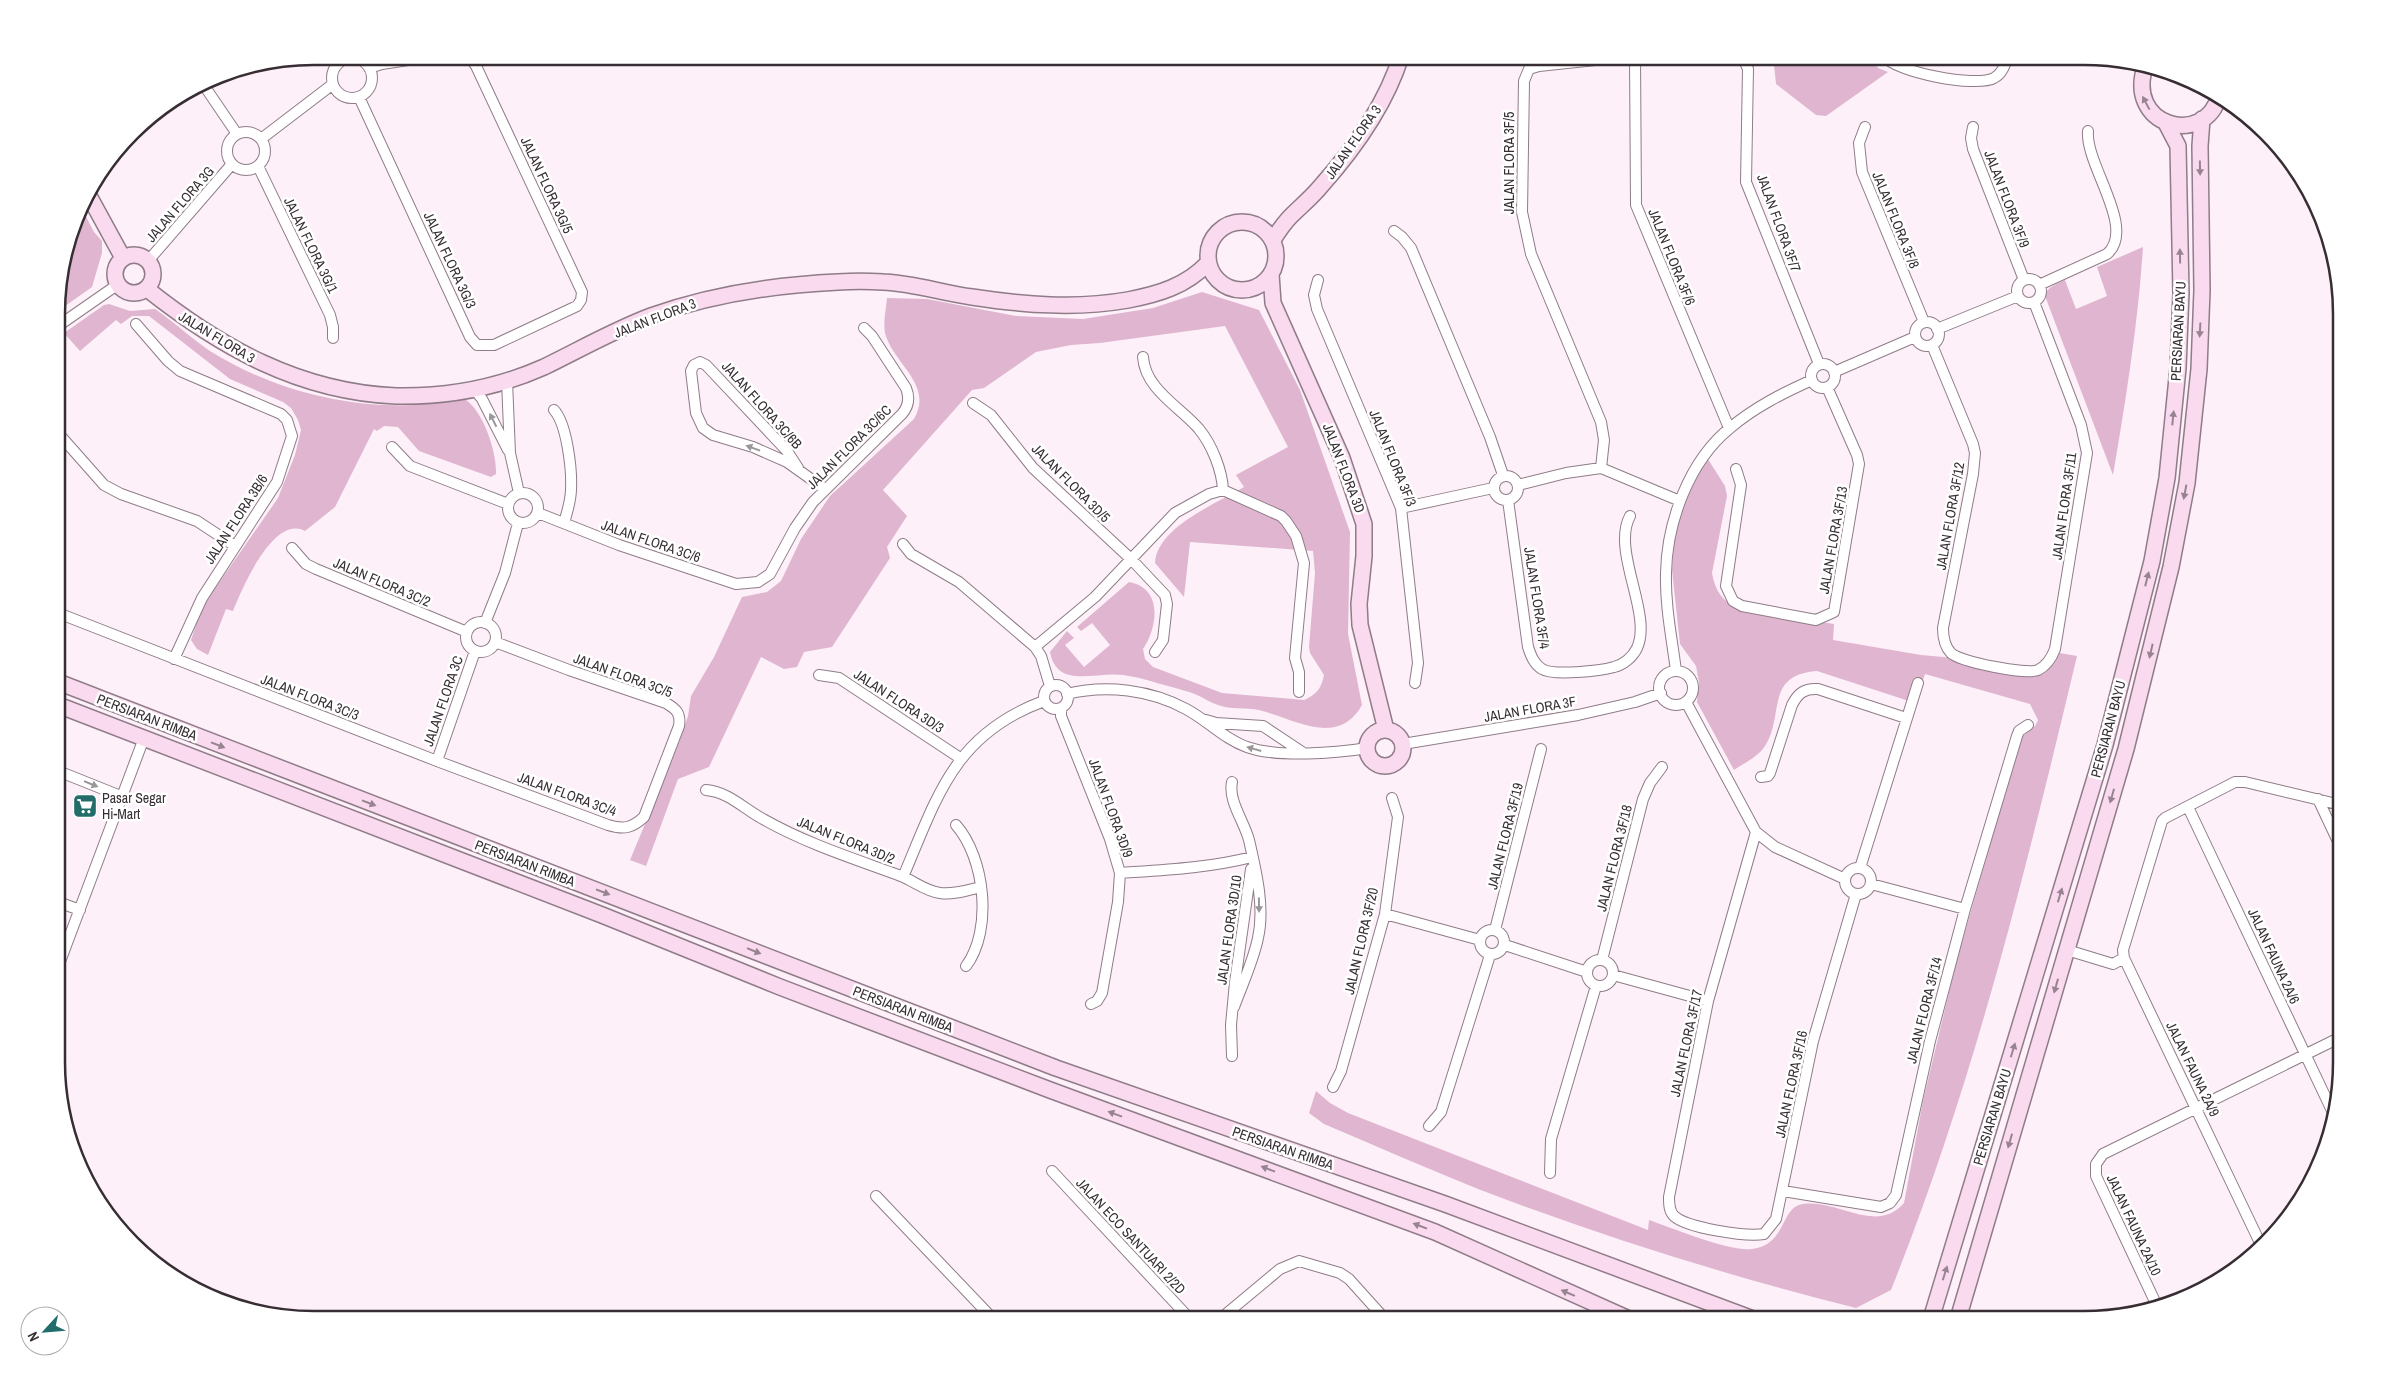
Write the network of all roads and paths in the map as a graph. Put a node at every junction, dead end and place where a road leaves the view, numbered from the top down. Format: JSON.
{"nodes":[{"id":1,"x":336,"y":65,"type":"edge"},
{"id":2,"x":366,"y":65,"type":"edge"},
{"id":3,"x":379,"y":65,"type":"edge"},
{"id":4,"x":475,"y":65,"type":"edge"},
{"id":5,"x":1398,"y":65,"type":"edge"},
{"id":6,"x":1548,"y":65,"type":"edge"},
{"id":7,"x":1634,"y":65,"type":"edge"},
{"id":8,"x":1746,"y":65,"type":"edge"},
{"id":9,"x":1894,"y":65,"type":"edge"},
{"id":10,"x":2004,"y":65,"type":"edge"},
{"id":11,"x":369,"y":68,"type":"junction"},
{"id":12,"x":2143,"y":72,"type":"edge"},
{"id":13,"x":333,"y":84,"type":"junction"},
{"id":14,"x":207,"y":90,"type":"edge"},
{"id":15,"x":359,"y":96,"type":"junction"},
{"id":16,"x":2217,"y":104,"type":"edge"},
{"id":17,"x":2202,"y":119,"type":"junction"},
{"id":18,"x":2166,"y":123,"type":"junction"},
{"id":19,"x":1865,"y":127,"type":"dead end"},
{"id":20,"x":1973,"y":128,"type":"dead end"},
{"id":21,"x":2088,"y":131,"type":"dead end"},
{"id":22,"x":237,"y":134,"type":"junction"},
{"id":23,"x":261,"y":139,"type":"junction"},
{"id":24,"x":232,"y":164,"type":"junction"},
{"id":25,"x":258,"y":166,"type":"junction"},
{"id":26,"x":92,"y":202,"type":"edge"},
{"id":27,"x":1290,"y":217,"type":"junction"},
{"id":28,"x":1256,"y":224,"type":"junction"},
{"id":29,"x":1394,"y":231,"type":"dead end"},
{"id":30,"x":1273,"y":240,"type":"junction"},
{"id":31,"x":123,"y":258,"type":"junction"},
{"id":32,"x":148,"y":261,"type":"junction"},
{"id":33,"x":1208,"y":263,"type":"junction"},
{"id":34,"x":1271,"y":274,"type":"junction"},
{"id":35,"x":1194,"y":277,"type":"junction"},
{"id":36,"x":1318,"y":280,"type":"dead end"},
{"id":37,"x":2024,"y":280,"type":"junction"},
{"id":38,"x":1219,"y":281,"type":"junction"},
{"id":39,"x":117,"y":285,"type":"junction"},
{"id":40,"x":2039,"y":285,"type":"junction"},
{"id":41,"x":147,"y":289,"type":"junction"},
{"id":42,"x":1252,"y":289,"type":"junction"},
{"id":43,"x":2018,"y":296,"type":"junction"},
{"id":44,"x":2034,"y":302,"type":"junction"},
{"id":45,"x":1273,"y":303,"type":"junction"},
{"id":46,"x":568,"y":311,"type":"joint"},
{"id":47,"x":65,"y":321,"type":"edge"},
{"id":48,"x":1924,"y":322,"type":"junction"},
{"id":49,"x":136,"y":324,"type":"dead end"},
{"id":50,"x":864,"y":328,"type":"dead end"},
{"id":51,"x":1938,"y":329,"type":"junction"},
{"id":52,"x":1915,"y":337,"type":"junction"},
{"id":53,"x":333,"y":338,"type":"dead end"},
{"id":54,"x":1932,"y":345,"type":"junction"},
{"id":55,"x":1144,"y":357,"type":"dead end"},
{"id":56,"x":1819,"y":364,"type":"junction"},
{"id":57,"x":1834,"y":372,"type":"junction"},
{"id":58,"x":1812,"y":380,"type":"junction"},
{"id":59,"x":506,"y":381,"type":"junction"},
{"id":60,"x":1827,"y":387,"type":"junction"},
{"id":61,"x":474,"y":389,"type":"junction"},
{"id":62,"x":973,"y":404,"type":"dead end"},
{"id":63,"x":554,"y":410,"type":"dead end"},
{"id":64,"x":1729,"y":428,"type":"junction"},
{"id":65,"x":65,"y":441,"type":"edge"},
{"id":66,"x":392,"y":447,"type":"dead end"},
{"id":67,"x":510,"y":453,"type":"junction"},
{"id":68,"x":798,"y":468,"type":"junction"},
{"id":69,"x":1601,"y":468,"type":"junction"},
{"id":70,"x":1736,"y":469,"type":"dead end"},
{"id":71,"x":1503,"y":476,"type":"junction"},
{"id":72,"x":1518,"y":485,"type":"junction"},
{"id":73,"x":1493,"y":488,"type":"junction"},
{"id":74,"x":825,"y":489,"type":"junction"},
{"id":75,"x":1223,"y":490,"type":"junction"},
{"id":76,"x":519,"y":492,"type":"junction"},
{"id":77,"x":1508,"y":500,"type":"junction"},
{"id":78,"x":1680,"y":500,"type":"junction"},
{"id":79,"x":508,"y":504,"type":"junction"},
{"id":80,"x":1401,"y":508,"type":"junction"},
{"id":81,"x":538,"y":513,"type":"junction"},
{"id":82,"x":1630,"y":516,"type":"dead end"},
{"id":83,"x":518,"y":522,"type":"junction"},
{"id":84,"x":564,"y":523,"type":"junction"},
{"id":85,"x":903,"y":544,"type":"dead end"},
{"id":86,"x":235,"y":546,"type":"junction"},
{"id":87,"x":292,"y":548,"type":"dead end"},
{"id":88,"x":1132,"y":560,"type":"junction"},
{"id":89,"x":758,"y":582,"type":"joint"},
{"id":90,"x":65,"y":616,"type":"edge"},
{"id":91,"x":485,"y":623,"type":"junction"},
{"id":92,"x":467,"y":632,"type":"junction"},
{"id":93,"x":495,"y":642,"type":"junction"},
{"id":94,"x":1036,"y":647,"type":"junction"},
{"id":95,"x":474,"y":651,"type":"junction"},
{"id":96,"x":1155,"y":652,"type":"dead end"},
{"id":97,"x":174,"y":659,"type":"junction"},
{"id":98,"x":1994,"y":666,"type":"joint"},
{"id":99,"x":1676,"y":671,"type":"junction"},
{"id":100,"x":819,"y":675,"type":"dead end"},
{"id":101,"x":1918,"y":683,"type":"dead end"},
{"id":102,"x":1415,"y":684,"type":"dead end"},
{"id":103,"x":65,"y":685,"type":"edge"},
{"id":104,"x":1050,"y":686,"type":"junction"},
{"id":105,"x":1299,"y":692,"type":"dead end"},
{"id":106,"x":1661,"y":693,"type":"junction"},
{"id":107,"x":1068,"y":694,"type":"junction"},
{"id":108,"x":1044,"y":701,"type":"junction"},
{"id":109,"x":1686,"y":702,"type":"junction"},
{"id":110,"x":65,"y":708,"type":"edge"},
{"id":111,"x":1061,"y":708,"type":"junction"},
{"id":112,"x":1199,"y":718,"type":"junction"},
{"id":113,"x":1906,"y":718,"type":"junction"},
{"id":114,"x":2028,"y":725,"type":"dead end"},
{"id":115,"x":1386,"y":730,"type":"junction"},
{"id":116,"x":144,"y":738,"type":"junction"},
{"id":117,"x":1403,"y":744,"type":"junction"},
{"id":118,"x":1368,"y":748,"type":"junction"},
{"id":119,"x":1542,"y":749,"type":"dead end"},
{"id":120,"x":1302,"y":752,"type":"junction"},
{"id":121,"x":960,"y":758,"type":"junction"},
{"id":122,"x":437,"y":761,"type":"junction"},
{"id":123,"x":1662,"y":767,"type":"dead end"},
{"id":124,"x":65,"y":774,"type":"edge"},
{"id":125,"x":662,"y":775,"type":"joint"},
{"id":126,"x":1761,"y":778,"type":"dead end"},
{"id":127,"x":1232,"y":782,"type":"dead end"},
{"id":128,"x":706,"y":790,"type":"dead end"},
{"id":129,"x":123,"y":796,"type":"junction"},
{"id":130,"x":1392,"y":798,"type":"dead end"},
{"id":131,"x":2318,"y":799,"type":"junction"},
{"id":132,"x":2333,"y":803,"type":"edge"},
{"id":133,"x":2188,"y":806,"type":"junction"},
{"id":134,"x":956,"y":825,"type":"dead end"},
{"id":135,"x":2333,"y":831,"type":"edge"},
{"id":136,"x":1756,"y":832,"type":"junction"},
{"id":137,"x":1252,"y":857,"type":"junction"},
{"id":138,"x":1860,"y":868,"type":"junction"},
{"id":139,"x":1120,"y":874,"type":"junction"},
{"id":140,"x":904,"y":877,"type":"junction"},
{"id":141,"x":1845,"y":879,"type":"junction"},
{"id":142,"x":1871,"y":884,"type":"junction"},
{"id":143,"x":981,"y":887,"type":"junction"},
{"id":144,"x":1856,"y":894,"type":"junction"},
{"id":145,"x":65,"y":905,"type":"edge"},
{"id":146,"x":1965,"y":909,"type":"junction"},
{"id":147,"x":80,"y":910,"type":"junction"},
{"id":148,"x":1385,"y":914,"type":"junction"},
{"id":149,"x":1495,"y":930,"type":"junction"},
{"id":150,"x":1480,"y":940,"type":"junction"},
{"id":151,"x":1505,"y":945,"type":"junction"},
{"id":152,"x":65,"y":949,"type":"edge"},
{"id":153,"x":2067,"y":950,"type":"junction"},
{"id":154,"x":1490,"y":955,"type":"junction"},
{"id":155,"x":2124,"y":958,"type":"junction"},
{"id":156,"x":1602,"y":960,"type":"junction"},
{"id":157,"x":966,"y":966,"type":"dead end"},
{"id":158,"x":1587,"y":972,"type":"junction"},
{"id":159,"x":1613,"y":975,"type":"junction"},
{"id":160,"x":1596,"y":986,"type":"junction"},
{"id":161,"x":1708,"y":1001,"type":"junction"},
{"id":162,"x":1090,"y":1004,"type":"dead end"},
{"id":163,"x":1234,"y":1007,"type":"junction"},
{"id":164,"x":2333,"y":1041,"type":"edge"},
{"id":165,"x":2305,"y":1055,"type":"junction"},
{"id":166,"x":1232,"y":1056,"type":"dead end"},
{"id":167,"x":1333,"y":1088,"type":"dead end"},
{"id":168,"x":2329,"y":1105,"type":"edge"},
{"id":169,"x":2196,"y":1108,"type":"junction"},
{"id":170,"x":1429,"y":1126,"type":"dead end"},
{"id":171,"x":1052,"y":1172,"type":"dead end"},
{"id":172,"x":1550,"y":1173,"type":"dead end"},
{"id":173,"x":1783,"y":1191,"type":"junction"},
{"id":174,"x":876,"y":1196,"type":"dead end"},
{"id":175,"x":1719,"y":1230,"type":"joint"},
{"id":176,"x":2258,"y":1239,"type":"edge"},
{"id":177,"x":2155,"y":1301,"type":"edge"},
{"id":178,"x":985,"y":1311,"type":"edge"},
{"id":179,"x":1182,"y":1311,"type":"edge"},
{"id":180,"x":1231,"y":1311,"type":"edge"},
{"id":181,"x":1378,"y":1311,"type":"edge"},
{"id":182,"x":1611,"y":1311,"type":"edge"},
{"id":183,"x":1732,"y":1311,"type":"edge"},
{"id":184,"x":1933,"y":1311,"type":"edge"},
{"id":185,"x":1960,"y":1311,"type":"edge"}],
"edges":[{"from":1,"to":13,"type":"street"},
{"from":2,"to":11,"type":"street"},
{"from":3,"to":11,"type":"street"},
{"from":4,"to":46,"type":"street","name":"JALAN FLORA 3G/5"},
{"from":5,"to":27,"type":"street","name":"JALAN FLORA 3"},
{"from":6,"to":69,"type":"street","name":"JALAN FLORA 3F/5"},
{"from":7,"to":64,"type":"street","name":"JALAN FLORA 3F/6"},
{"from":8,"to":56,"type":"street","name":"JALAN FLORA 3F/7"},
{"from":9,"to":10,"type":"street"},
{"from":11,"to":15,"type":"street"},
{"from":18,"to":12,"type":"street","one_way":true},
{"from":13,"to":15,"type":"street"},
{"from":13,"to":23,"type":"street"},
{"from":14,"to":22,"type":"street"},
{"from":15,"to":46,"type":"street","name":"JALAN FLORA 3G/3"},
{"from":16,"to":17,"type":"street"},
{"from":17,"to":18,"type":"street"},
{"from":17,"to":153,"type":"street","name":"PERSIARAN BAYU","one_way":true},
{"from":184,"to":18,"type":"street","name":"PERSIARAN BAYU","one_way":true},
{"from":19,"to":48,"type":"street","name":"JALAN FLORA 3F/8"},
{"from":20,"to":37,"type":"street","name":"JALAN FLORA 3F/9"},
{"from":21,"to":40,"type":"street"},
{"from":22,"to":23,"type":"street"},
{"from":22,"to":24,"type":"street","name":"JALAN FLORA 3G"},
{"from":23,"to":25,"type":"street"},
{"from":24,"to":25,"type":"street","name":"JALAN FLORA 3G"},
{"from":24,"to":32,"type":"street","name":"JALAN FLORA 3G"},
{"from":25,"to":53,"type":"street","name":"JALAN FLORA 3G/1"},
{"from":26,"to":31,"type":"street"},
{"from":27,"to":28,"type":"street"},
{"from":27,"to":30,"type":"street","name":"JALAN FLORA 3"},
{"from":28,"to":30,"type":"street"},
{"from":28,"to":33,"type":"street"},
{"from":29,"to":71,"type":"street"},
{"from":30,"to":34,"type":"street"},
{"from":31,"to":32,"type":"street"},
{"from":31,"to":39,"type":"street"},
{"from":32,"to":41,"type":"street"},
{"from":33,"to":35,"type":"street","name":"JALAN FLORA 3"},
{"from":33,"to":38,"type":"street"},
{"from":34,"to":42,"type":"street"},
{"from":34,"to":45,"type":"street","name":"JALAN FLORA 3D"},
{"from":35,"to":38,"type":"street"},
{"from":35,"to":59,"type":"street","name":"JALAN FLORA 3"},
{"from":36,"to":80,"type":"street","name":"JALAN FLORA 3F/3"},
{"from":37,"to":40,"type":"street"},
{"from":37,"to":43,"type":"street"},
{"from":38,"to":42,"type":"street"},
{"from":39,"to":41,"type":"street"},
{"from":39,"to":47,"type":"street"},
{"from":40,"to":44,"type":"street"},
{"from":41,"to":61,"type":"street","name":"JALAN FLORA 3"},
{"from":42,"to":45,"type":"street"},
{"from":43,"to":44,"type":"street"},
{"from":43,"to":51,"type":"street"},
{"from":44,"to":98,"type":"street","name":"JALAN FLORA 3F/11"},
{"from":45,"to":115,"type":"street","name":"JALAN FLORA 3D"},
{"from":48,"to":51,"type":"street"},
{"from":48,"to":52,"type":"street"},
{"from":49,"to":86,"type":"street","name":"JALAN FLORA 3B/6"},
{"from":50,"to":74,"type":"street","name":"JALAN FLORA 3C/6C"},
{"from":51,"to":54,"type":"street"},
{"from":52,"to":54,"type":"street"},
{"from":52,"to":57,"type":"street"},
{"from":54,"to":98,"type":"street","name":"JALAN FLORA 3F/12"},
{"from":55,"to":75,"type":"street"},
{"from":56,"to":57,"type":"street"},
{"from":56,"to":58,"type":"street"},
{"from":57,"to":60,"type":"street"},
{"from":58,"to":60,"type":"street"},
{"from":58,"to":64,"type":"street"},
{"from":59,"to":61,"type":"street","name":"JALAN FLORA 3"},
{"from":59,"to":67,"type":"street"},
{"from":60,"to":70,"type":"street","name":"JALAN FLORA 3F/13"},
{"from":67,"to":61,"type":"street","one_way":true},
{"from":62,"to":88,"type":"street","name":"JALAN FLORA 3D/5"},
{"from":63,"to":84,"type":"street"},
{"from":64,"to":78,"type":"street"},
{"from":65,"to":86,"type":"street"},
{"from":66,"to":79,"type":"street"},
{"from":67,"to":76,"type":"street"},
{"from":68,"to":68,"type":"street","name":"JALAN FLORA 3C/6B","one_way":true},
{"from":68,"to":74,"type":"street","name":"JALAN FLORA 3C/6B"},
{"from":69,"to":72,"type":"street"},
{"from":69,"to":78,"type":"street"},
{"from":71,"to":72,"type":"street"},
{"from":71,"to":73,"type":"street"},
{"from":72,"to":77,"type":"street"},
{"from":73,"to":77,"type":"street"},
{"from":73,"to":80,"type":"street"},
{"from":74,"to":89,"type":"street","name":"JALAN FLORA 3C/6C"},
{"from":75,"to":88,"type":"street"},
{"from":75,"to":105,"type":"street"},
{"from":76,"to":79,"type":"street"},
{"from":76,"to":81,"type":"street"},
{"from":77,"to":82,"type":"street","name":"JALAN FLORA 3F/4"},
{"from":78,"to":99,"type":"street"},
{"from":79,"to":83,"type":"street"},
{"from":80,"to":102,"type":"street","name":"JALAN FLORA 3F/3"},
{"from":81,"to":83,"type":"street"},
{"from":81,"to":84,"type":"street","name":"JALAN FLORA 3C/6"},
{"from":83,"to":91,"type":"street"},
{"from":84,"to":89,"type":"street","name":"JALAN FLORA 3C/6"},
{"from":85,"to":94,"type":"street"},
{"from":86,"to":97,"type":"street","name":"JALAN FLORA 3B/6"},
{"from":87,"to":92,"type":"street","name":"JALAN FLORA 3C/2"},
{"from":88,"to":94,"type":"street"},
{"from":88,"to":96,"type":"street","name":"JALAN FLORA 3D/5"},
{"from":90,"to":97,"type":"street","name":"JALAN FLORA 3C/3"},
{"from":91,"to":92,"type":"street"},
{"from":91,"to":93,"type":"street"},
{"from":92,"to":95,"type":"street"},
{"from":93,"to":95,"type":"street"},
{"from":93,"to":125,"type":"street","name":"JALAN FLORA 3C/5"},
{"from":94,"to":104,"type":"street"},
{"from":95,"to":122,"type":"street","name":"JALAN FLORA 3C"},
{"from":97,"to":122,"type":"street","name":"JALAN FLORA 3C/3"},
{"from":99,"to":106,"type":"street"},
{"from":99,"to":109,"type":"street"},
{"from":100,"to":121,"type":"street","name":"JALAN FLORA 3D/3"},
{"from":101,"to":113,"type":"street"},
{"from":103,"to":183,"type":"street","name":"PERSIARAN RIMBA","one_way":true},
{"from":104,"to":107,"type":"street"},
{"from":104,"to":108,"type":"street"},
{"from":106,"to":109,"type":"street"},
{"from":106,"to":117,"type":"street","name":"JALAN FLORA 3F"},
{"from":107,"to":111,"type":"street"},
{"from":107,"to":112,"type":"street"},
{"from":108,"to":111,"type":"street"},
{"from":108,"to":121,"type":"street"},
{"from":109,"to":136,"type":"street"},
{"from":110,"to":116,"type":"street","name":"PERSIARAN RIMBA"},
{"from":111,"to":139,"type":"street","name":"JALAN FLORA 3D/9"},
{"from":112,"to":120,"type":"street"},
{"from":120,"to":112,"type":"street","one_way":true},
{"from":113,"to":126,"type":"street"},
{"from":113,"to":138,"type":"street"},
{"from":114,"to":146,"type":"street","name":"JALAN FLORA 3F/14"},
{"from":115,"to":117,"type":"street"},
{"from":115,"to":118,"type":"street"},
{"from":116,"to":129,"type":"street"},
{"from":182,"to":116,"type":"street","name":"PERSIARAN RIMBA","one_way":true},
{"from":117,"to":118,"type":"street"},
{"from":118,"to":120,"type":"street"},
{"from":119,"to":149,"type":"street","name":"JALAN FLORA 3F/19"},
{"from":121,"to":140,"type":"street"},
{"from":122,"to":125,"type":"street","name":"JALAN FLORA 3C/4"},
{"from":123,"to":156,"type":"street","name":"JALAN FLORA 3F/18"},
{"from":124,"to":129,"type":"street","one_way":true},
{"from":127,"to":137,"type":"street","name":"JALAN FLORA 3D/10"},
{"from":128,"to":140,"type":"street","name":"JALAN FLORA 3D/2"},
{"from":129,"to":147,"type":"street"},
{"from":130,"to":148,"type":"street","name":"JALAN FLORA 3F/20"},
{"from":131,"to":132,"type":"street"},
{"from":131,"to":133,"type":"street"},
{"from":131,"to":135,"type":"street"},
{"from":133,"to":155,"type":"street"},
{"from":133,"to":165,"type":"street","name":"JALAN FAUNA 2A/6"},
{"from":134,"to":143,"type":"street"},
{"from":136,"to":141,"type":"street"},
{"from":136,"to":161,"type":"street","name":"JALAN FLORA 3F/17"},
{"from":137,"to":139,"type":"street"},
{"from":137,"to":163,"type":"street","name":"JALAN FLORA 3D/10"},
{"from":137,"to":163,"type":"street","name":"JALAN FLORA 3D/10","one_way":true},
{"from":138,"to":141,"type":"street"},
{"from":138,"to":142,"type":"street"},
{"from":139,"to":162,"type":"street","name":"JALAN FLORA 3D/9"},
{"from":140,"to":143,"type":"street","name":"JALAN FLORA 3D/2"},
{"from":141,"to":144,"type":"street"},
{"from":142,"to":144,"type":"street"},
{"from":142,"to":146,"type":"street"},
{"from":143,"to":157,"type":"street"},
{"from":144,"to":173,"type":"street","name":"JALAN FLORA 3F/16"},
{"from":145,"to":147,"type":"street"},
{"from":146,"to":173,"type":"street","name":"JALAN FLORA 3F/14"},
{"from":147,"to":152,"type":"street"},
{"from":148,"to":150,"type":"street"},
{"from":148,"to":167,"type":"street","name":"JALAN FLORA 3F/20"},
{"from":149,"to":150,"type":"street"},
{"from":149,"to":151,"type":"street"},
{"from":150,"to":154,"type":"street"},
{"from":151,"to":154,"type":"street"},
{"from":151,"to":158,"type":"street"},
{"from":153,"to":155,"type":"street"},
{"from":153,"to":185,"type":"street","name":"PERSIARAN BAYU","one_way":true},
{"from":154,"to":170,"type":"street"},
{"from":155,"to":169,"type":"street","name":"JALAN FAUNA 2A/9"},
{"from":156,"to":158,"type":"street"},
{"from":156,"to":159,"type":"street"},
{"from":158,"to":160,"type":"street"},
{"from":159,"to":160,"type":"street"},
{"from":159,"to":161,"type":"street"},
{"from":160,"to":172,"type":"street"},
{"from":161,"to":175,"type":"street","name":"JALAN FLORA 3F/17"},
{"from":163,"to":166,"type":"street","name":"JALAN FLORA 3D/10"},
{"from":164,"to":165,"type":"street"},
{"from":165,"to":168,"type":"street","name":"JALAN FAUNA 2A/6"},
{"from":165,"to":169,"type":"street"},
{"from":169,"to":176,"type":"street","name":"JALAN FAUNA 2A/9"},
{"from":169,"to":177,"type":"street","name":"JALAN FAUNA 2A/10"},
{"from":171,"to":179,"type":"street","name":"JALAN ECO SANTUARI 2/2D"},
{"from":173,"to":175,"type":"street","name":"JALAN FLORA 3F/16"},
{"from":174,"to":178,"type":"street"},
{"from":180,"to":181,"type":"street"}]}
